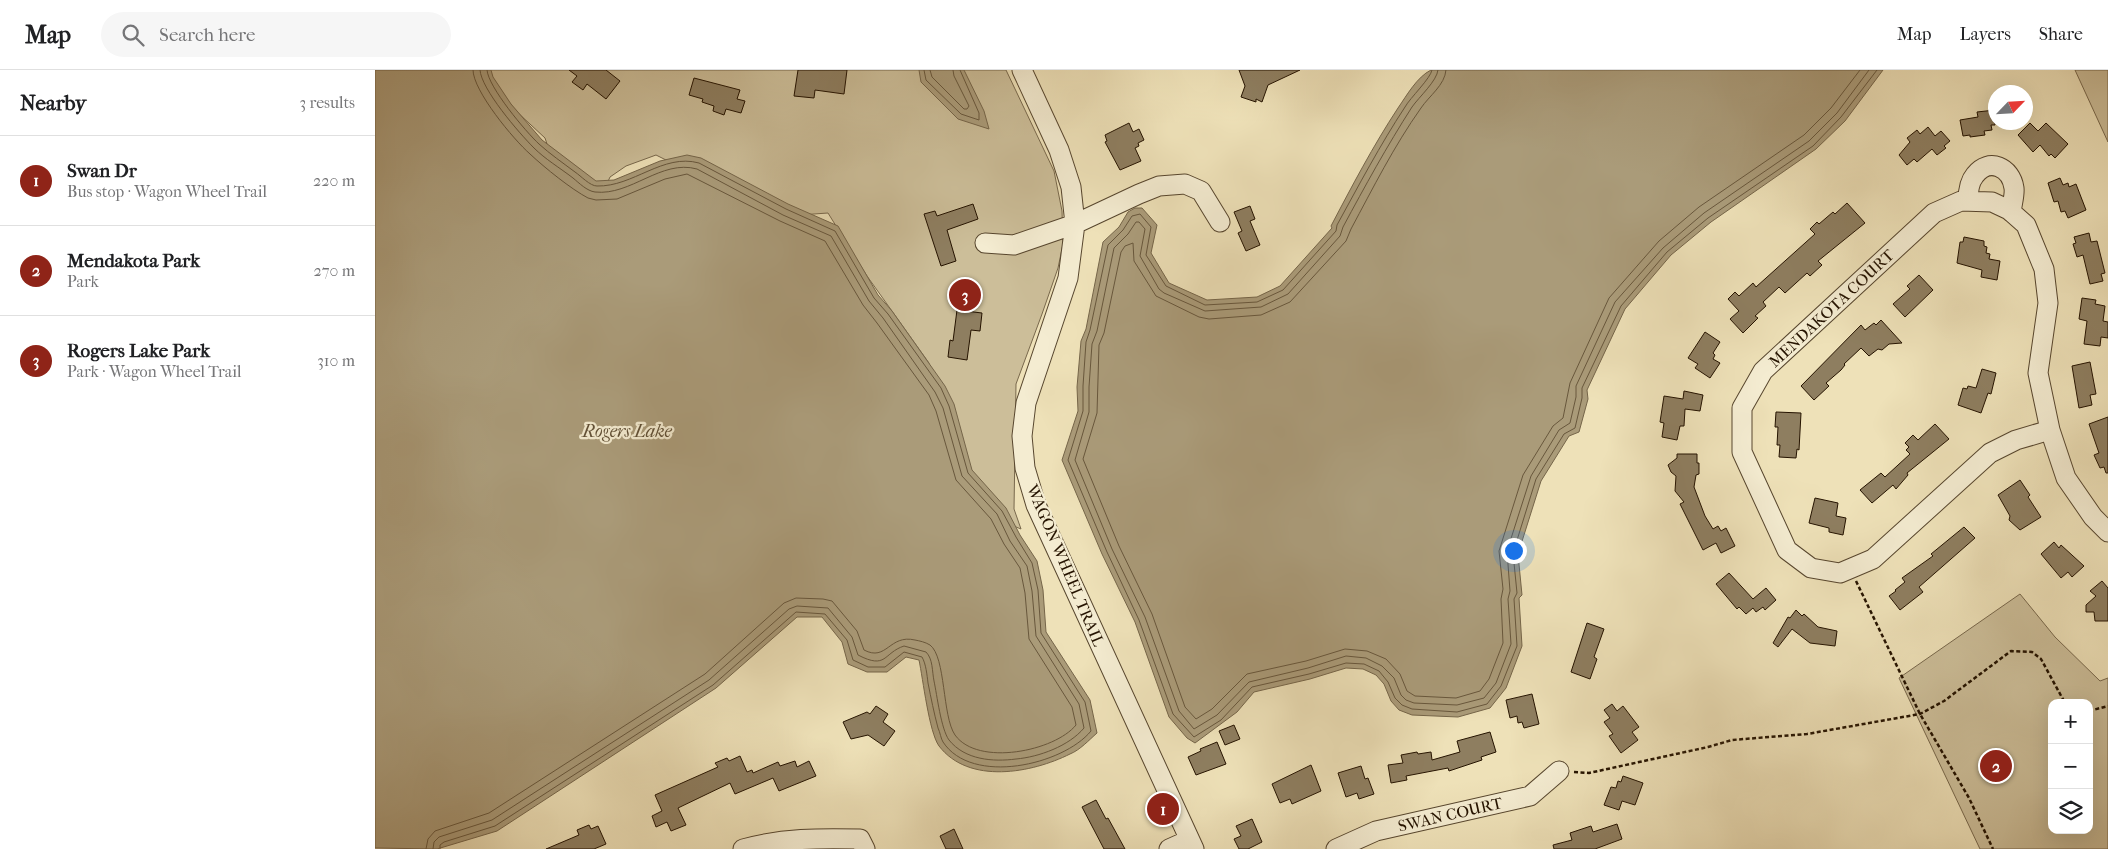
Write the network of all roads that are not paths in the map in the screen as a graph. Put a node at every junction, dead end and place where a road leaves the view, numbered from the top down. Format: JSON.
{"nodes":[{"id":1,"x":1022,"y":70,"type":"edge"},
{"id":2,"x":1968,"y":201,"type":"junction"},
{"id":3,"x":2011,"y":212,"type":"junction"},
{"id":4,"x":1220,"y":222,"type":"dead end"},
{"id":5,"x":1075,"y":224,"type":"junction"},
{"id":6,"x":985,"y":243,"type":"dead end"},
{"id":7,"x":2050,"y":430,"type":"junction"},
{"id":8,"x":2108,"y":532,"type":"edge"},
{"id":9,"x":1559,"y":772,"type":"road end"},
{"id":10,"x":1191,"y":844,"type":"edge"},
{"id":11,"x":743,"y":849,"type":"edge"},
{"id":12,"x":865,"y":849,"type":"edge"},
{"id":13,"x":1169,"y":849,"type":"edge"},
{"id":14,"x":1336,"y":849,"type":"edge"}],
"edges":[{"from":1,"to":5,"type":"street","name":"WAGON WHEEL TRAIL"},
{"from":2,"to":3,"type":"street","name":"MENDAKOTA COURT"},
{"from":2,"to":3,"type":"street"},
{"from":2,"to":7,"type":"street","name":"MENDAKOTA COURT"},
{"from":3,"to":7,"type":"street","name":"MENDAKOTA COURT"},
{"from":4,"to":5,"type":"street"},
{"from":5,"to":6,"type":"street"},
{"from":5,"to":10,"type":"street","name":"WAGON WHEEL TRAIL"},
{"from":7,"to":8,"type":"street","name":"MENDAKOTA COURT"},
{"from":9,"to":14,"type":"street","name":"SWAN COURT"},
{"from":10,"to":13,"type":"street"},
{"from":11,"to":12,"type":"street"}]}
